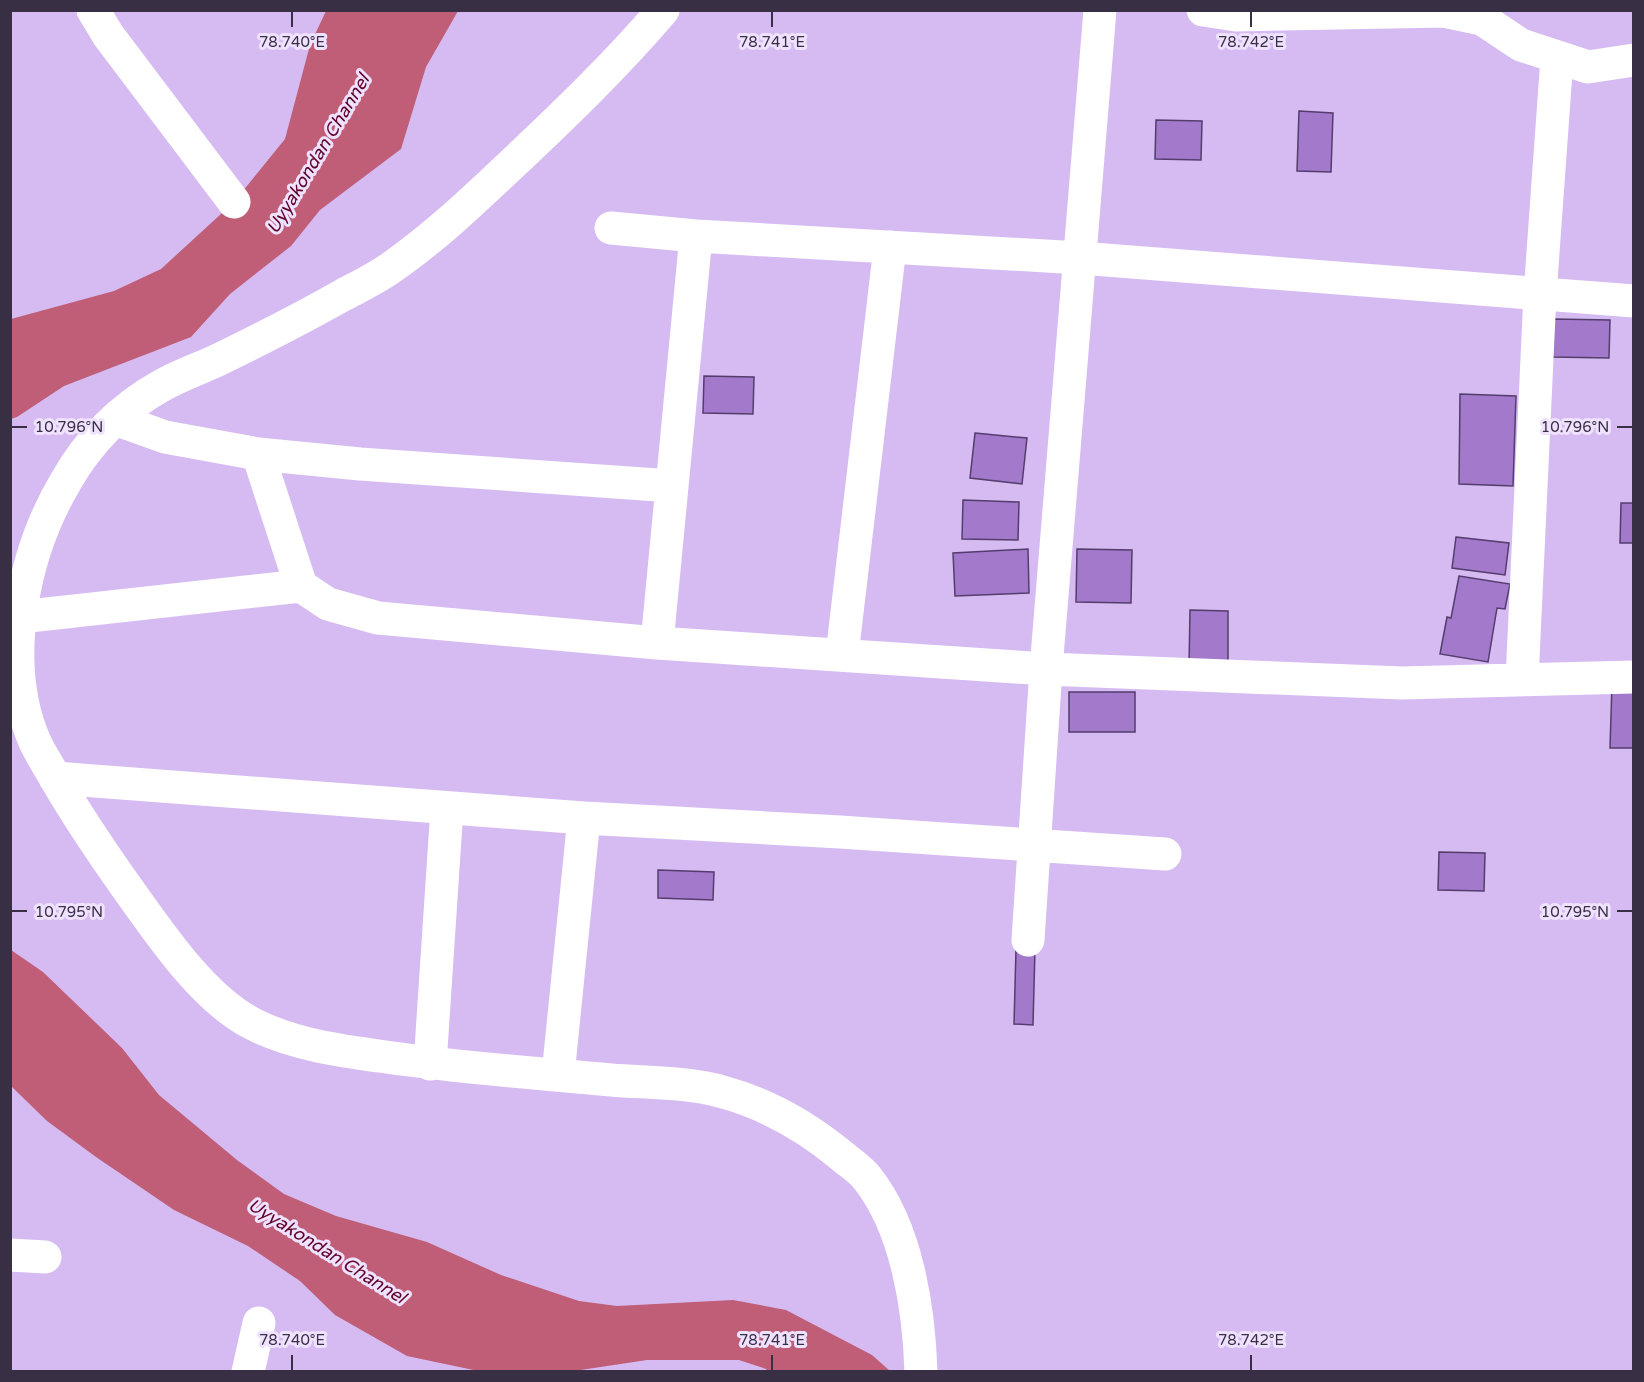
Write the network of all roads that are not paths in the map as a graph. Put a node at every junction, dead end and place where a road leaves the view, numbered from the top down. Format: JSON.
{"nodes":[{"id":1,"x":93,"y":10,"type":"edge"},
{"id":2,"x":663,"y":10,"type":"edge"},
{"id":3,"x":1100,"y":10,"type":"edge"},
{"id":4,"x":1203,"y":10,"type":"edge"},
{"id":5,"x":1557,"y":58,"type":"junction"},
{"id":6,"x":1634,"y":60,"type":"edge"},
{"id":7,"x":234,"y":202,"type":"dead end"},
{"id":8,"x":610,"y":228,"type":"dead end"},
{"id":9,"x":696,"y":236,"type":"junction"},
{"id":10,"x":891,"y":247,"type":"junction"},
{"id":11,"x":1080,"y":258,"type":"junction"},
{"id":12,"x":1540,"y":294,"type":"junction"},
{"id":13,"x":1634,"y":301,"type":"edge"},
{"id":14,"x":115,"y":419,"type":"junction"},
{"id":15,"x":258,"y":454,"type":"junction"},
{"id":16,"x":672,"y":486,"type":"junction"},
{"id":17,"x":301,"y":586,"type":"junction"},
{"id":18,"x":20,"y":617,"type":"junction"},
{"id":19,"x":657,"y":643,"type":"junction"},
{"id":20,"x":842,"y":655,"type":"junction"},
{"id":21,"x":1046,"y":669,"type":"junction"},
{"id":22,"x":1634,"y":677,"type":"edge"},
{"id":23,"x":1522,"y":680,"type":"junction"},
{"id":24,"x":56,"y":778,"type":"junction"},
{"id":25,"x":447,"y":808,"type":"junction"},
{"id":26,"x":584,"y":818,"type":"junction"},
{"id":27,"x":1035,"y":844,"type":"junction"},
{"id":28,"x":1165,"y":854,"type":"dead end"},
{"id":29,"x":1028,"y":940,"type":"dead end"},
{"id":30,"x":430,"y":1064,"type":"junction"},
{"id":31,"x":558,"y":1075,"type":"junction"},
{"id":32,"x":10,"y":1256,"type":"edge"},
{"id":33,"x":45,"y":1257,"type":"dead end"},
{"id":34,"x":259,"y":1323,"type":"dead end"},
{"id":35,"x":248,"y":1371,"type":"edge"},
{"id":36,"x":921,"y":1371,"type":"edge"}],
"edges":[{"from":1,"to":7,"type":"street"},
{"from":2,"to":14,"type":"street"},
{"from":3,"to":11,"type":"street"},
{"from":4,"to":5,"type":"street"},
{"from":5,"to":6,"type":"street"},
{"from":5,"to":12,"type":"street"},
{"from":8,"to":9,"type":"street"},
{"from":9,"to":10,"type":"street"},
{"from":9,"to":16,"type":"street"},
{"from":10,"to":11,"type":"street"},
{"from":10,"to":20,"type":"street"},
{"from":11,"to":12,"type":"street"},
{"from":11,"to":21,"type":"street"},
{"from":12,"to":13,"type":"street"},
{"from":12,"to":23,"type":"street"},
{"from":14,"to":15,"type":"street"},
{"from":14,"to":18,"type":"street"},
{"from":15,"to":16,"type":"street"},
{"from":15,"to":17,"type":"street"},
{"from":16,"to":19,"type":"street"},
{"from":17,"to":18,"type":"street"},
{"from":17,"to":19,"type":"street"},
{"from":18,"to":24,"type":"street"},
{"from":19,"to":20,"type":"street"},
{"from":20,"to":21,"type":"street"},
{"from":21,"to":23,"type":"street"},
{"from":21,"to":27,"type":"street"},
{"from":22,"to":23,"type":"street"},
{"from":24,"to":25,"type":"street"},
{"from":24,"to":30,"type":"street"},
{"from":25,"to":26,"type":"street"},
{"from":25,"to":30,"type":"street"},
{"from":26,"to":27,"type":"street"},
{"from":26,"to":31,"type":"street"},
{"from":27,"to":28,"type":"street"},
{"from":27,"to":29,"type":"street"},
{"from":30,"to":31,"type":"street"},
{"from":31,"to":36,"type":"street"},
{"from":32,"to":33,"type":"street"},
{"from":34,"to":35,"type":"street"}]}
